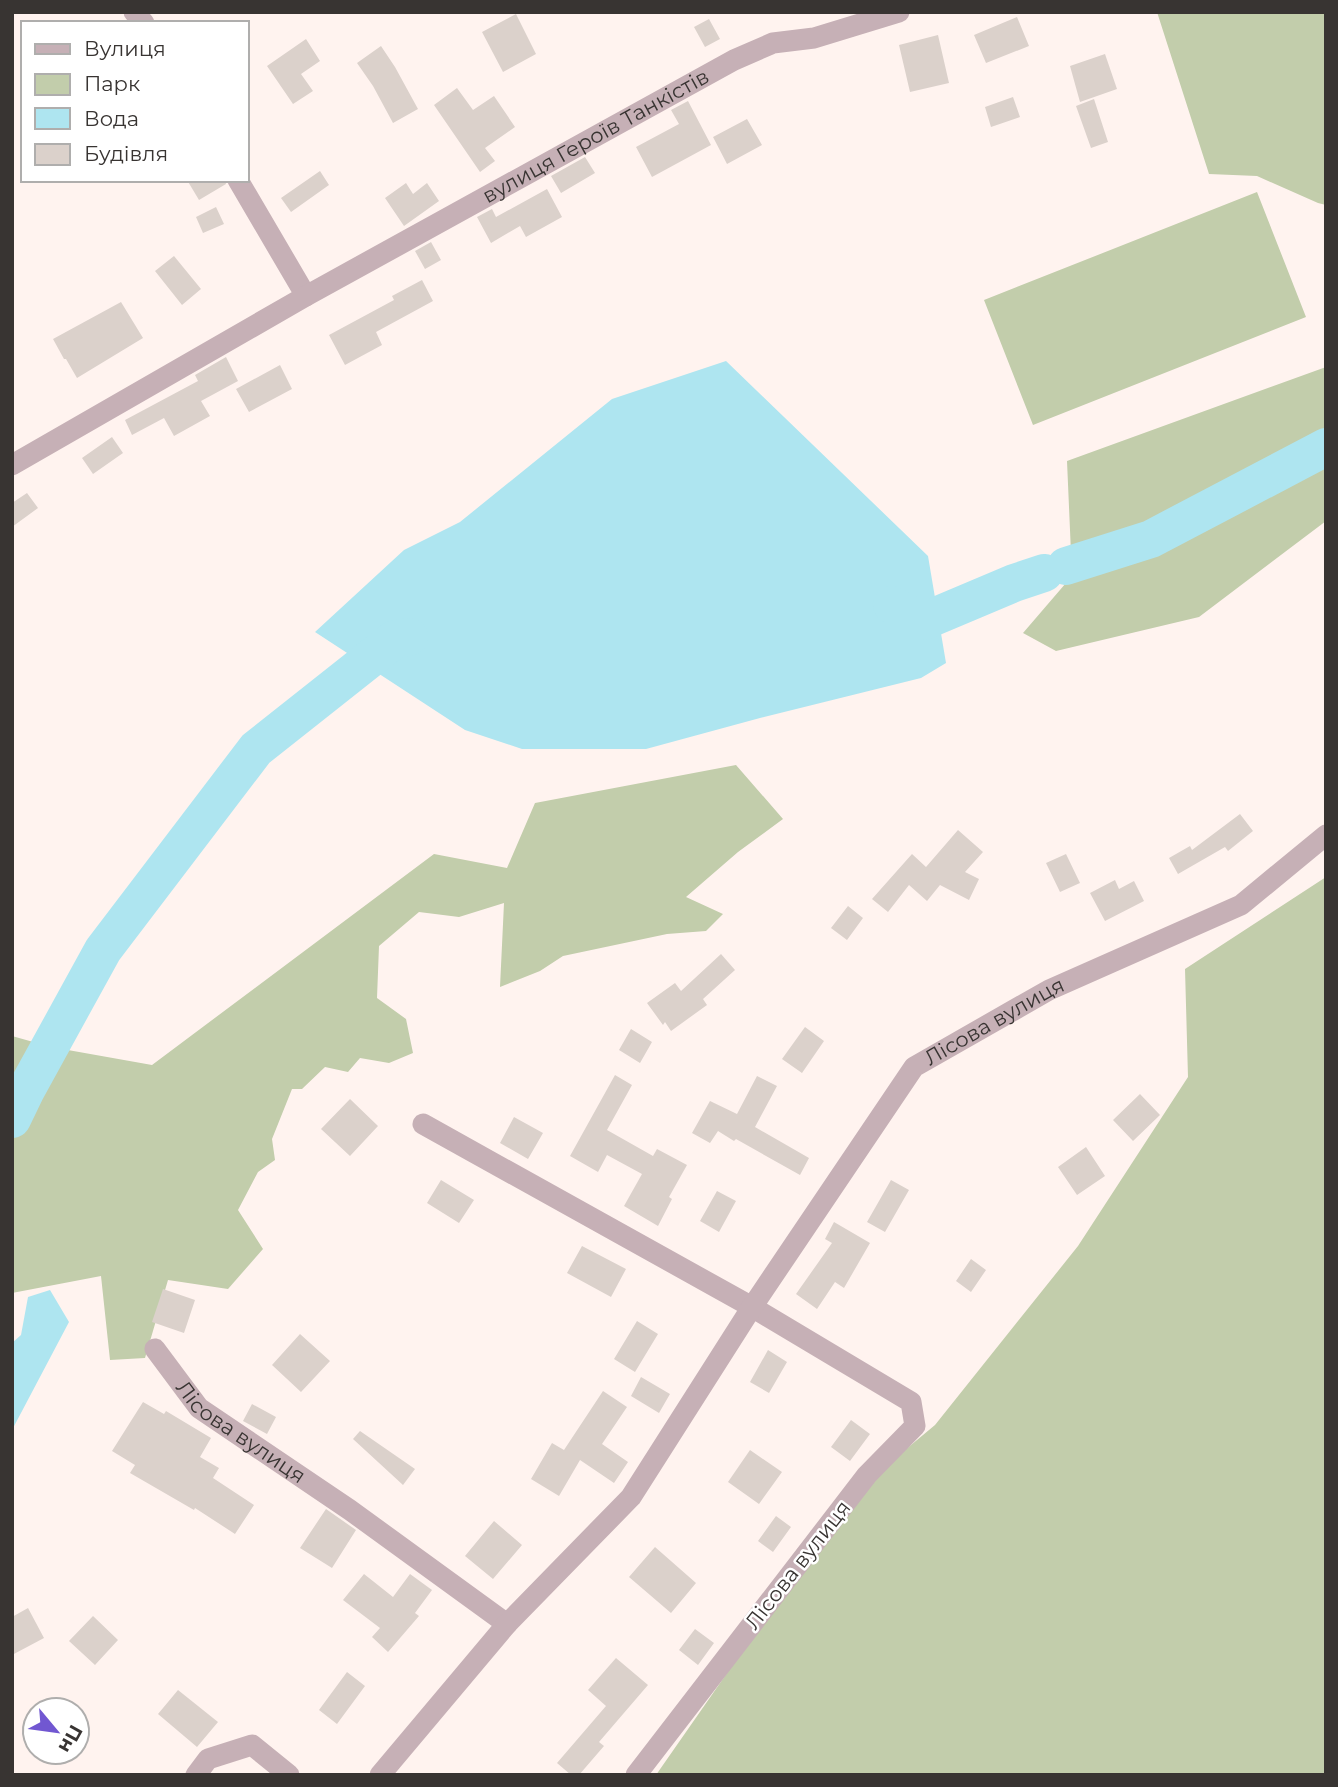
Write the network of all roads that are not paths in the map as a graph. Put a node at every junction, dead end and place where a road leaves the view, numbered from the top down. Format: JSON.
{"nodes":[{"id":1,"x":899,"y":12,"type":"edge"},
{"id":2,"x":239,"y":182,"type":"edge"},
{"id":3,"x":306,"y":296,"type":"junction"},
{"id":4,"x":12,"y":466,"type":"edge"},
{"id":5,"x":1326,"y":835,"type":"edge"},
{"id":6,"x":423,"y":1124,"type":"dead end"},
{"id":7,"x":752,"y":1307,"type":"junction"},
{"id":8,"x":155,"y":1349,"type":"dead end"},
{"id":9,"x":508,"y":1624,"type":"junction"},
{"id":10,"x":196,"y":1775,"type":"edge"},
{"id":11,"x":289,"y":1775,"type":"edge"},
{"id":12,"x":380,"y":1775,"type":"edge"},
{"id":13,"x":636,"y":1775,"type":"edge"}],
"edges":[{"from":1,"to":3,"type":"street","name":"вулиця Героїв Танкістів"},
{"from":2,"to":3,"type":"street"},
{"from":3,"to":4,"type":"street","name":"вулиця Героїв Танкістів"},
{"from":5,"to":7,"type":"street","name":"Лісова вулиця"},
{"from":6,"to":7,"type":"street","name":"Лісова вулиця"},
{"from":7,"to":9,"type":"street","name":"Лісова вулиця"},
{"from":7,"to":13,"type":"street","name":"Лісова вулиця"},
{"from":8,"to":9,"type":"street","name":"Лісова вулиця"},
{"from":9,"to":12,"type":"street","name":"Лісова вулиця"},
{"from":10,"to":11,"type":"street"}]}
